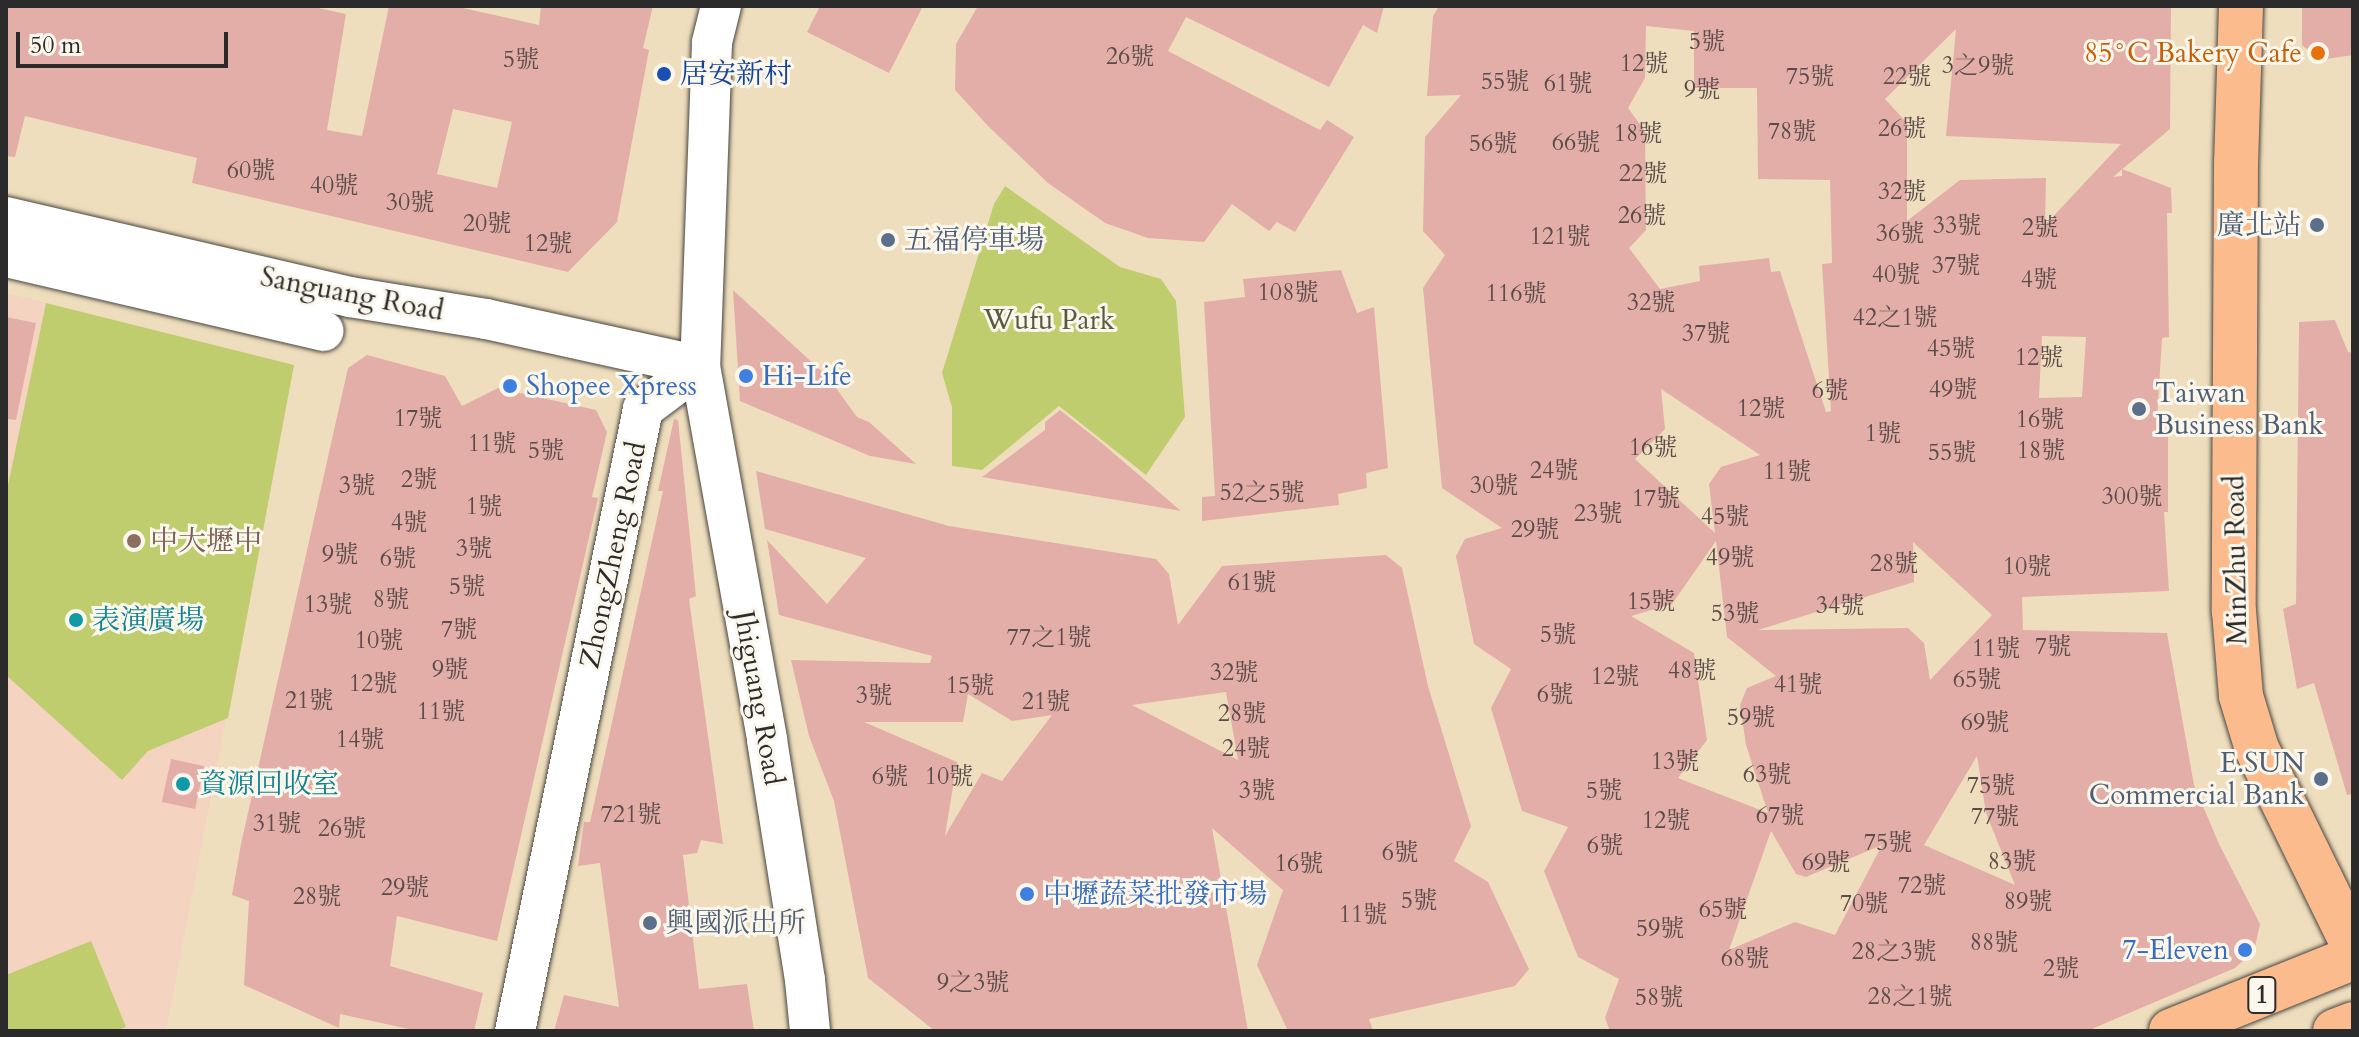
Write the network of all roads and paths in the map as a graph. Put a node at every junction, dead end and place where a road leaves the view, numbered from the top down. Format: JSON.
{"nodes":[{"id":1,"x":721,"y":6,"type":"edge"},
{"id":2,"x":2241,"y":6,"type":"edge"},
{"id":3,"x":6,"y":217,"type":"edge"},
{"id":4,"x":6,"y":257,"type":"edge"},
{"id":5,"x":323,"y":331,"type":"dead end"},
{"id":6,"x":700,"y":366,"type":"junction"},
{"id":7,"x":2353,"y":945,"type":"edge"},
{"id":8,"x":2353,"y":958,"type":"edge"},
{"id":9,"x":2353,"y":1024,"type":"edge"},
{"id":10,"x":515,"y":1031,"type":"edge"},
{"id":11,"x":810,"y":1031,"type":"edge"},
{"id":12,"x":2171,"y":1031,"type":"edge"},
{"id":13,"x":2335,"y":1031,"type":"edge"}],
"edges":[{"from":1,"to":6,"type":"street"},
{"from":2,"to":7,"type":"main road","name":"MinZhu Road"},
{"from":3,"to":6,"type":"street","name":"Sanguang Road"},
{"from":4,"to":5,"type":"street"},
{"from":6,"to":10,"type":"street","name":"ZhongZheng Road"},
{"from":6,"to":11,"type":"street","name":"Jhiguang Road"},
{"from":8,"to":12,"type":"main road","number":"1"},
{"from":9,"to":13,"type":"main road"}]}
